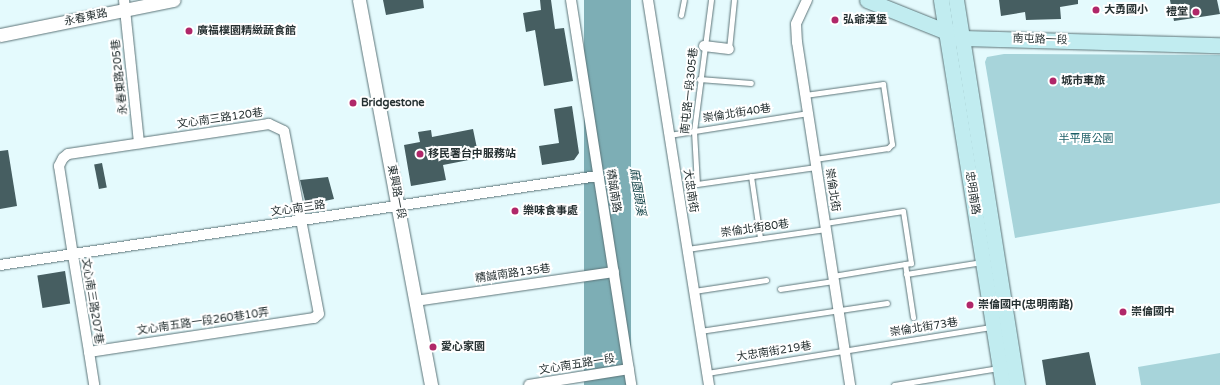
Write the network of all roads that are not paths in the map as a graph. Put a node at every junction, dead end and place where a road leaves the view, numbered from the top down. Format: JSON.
{"nodes":[{"id":1,"x":172,"y":0,"type":"edge"},
{"id":2,"x":359,"y":0,"type":"edge"},
{"id":3,"x":571,"y":0,"type":"edge"},
{"id":4,"x":648,"y":0,"type":"edge"},
{"id":5,"x":684,"y":0,"type":"edge"},
{"id":6,"x":711,"y":0,"type":"edge"},
{"id":7,"x":734,"y":0,"type":"edge"},
{"id":8,"x":807,"y":0,"type":"edge"},
{"id":9,"x":866,"y":0,"type":"edge"},
{"id":10,"x":941,"y":0,"type":"edge"},
{"id":11,"x":956,"y":0,"type":"edge"},
{"id":12,"x":125,"y":5,"type":"edge"},
{"id":13,"x":681,"y":15,"type":"dead end"},
{"id":14,"x":947,"y":34,"type":"junction"},
{"id":15,"x":0,"y":35,"type":"edge"},
{"id":16,"x":962,"y":38,"type":"junction"},
{"id":17,"x":1220,"y":45,"type":"edge"},
{"id":18,"x":704,"y":46,"type":"junction"},
{"id":19,"x":729,"y":49,"type":"joint"},
{"id":20,"x":699,"y":79,"type":"junction"},
{"id":21,"x":751,"y":84,"type":"dead end"},
{"id":22,"x":805,"y":95,"type":"junction"},
{"id":23,"x":808,"y":113,"type":"junction"},
{"id":24,"x":694,"y":131,"type":"junction"},
{"id":25,"x":669,"y":135,"type":"junction"},
{"id":26,"x":139,"y":143,"type":"junction"},
{"id":27,"x":815,"y":163,"type":"junction"},
{"id":28,"x":598,"y":176,"type":"junction"},
{"id":29,"x":750,"y":176,"type":"junction"},
{"id":30,"x":399,"y":207,"type":"junction"},
{"id":31,"x":302,"y":220,"type":"junction"},
{"id":32,"x":825,"y":226,"type":"junction"},
{"id":33,"x":760,"y":238,"type":"junction"},
{"id":34,"x":687,"y":249,"type":"junction"},
{"id":35,"x":73,"y":255,"type":"junction"},
{"id":36,"x":983,"y":262,"type":"junction"},
{"id":37,"x":905,"y":264,"type":"junction"},
{"id":38,"x":0,"y":266,"type":"edge"},
{"id":39,"x":614,"y":272,"type":"junction"},
{"id":40,"x":906,"y":274,"type":"junction"},
{"id":41,"x":832,"y":279,"type":"junction"},
{"id":42,"x":766,"y":280,"type":"dead end"},
{"id":43,"x":780,"y":289,"type":"dead end"},
{"id":44,"x":694,"y":291,"type":"junction"},
{"id":45,"x":415,"y":301,"type":"junction"},
{"id":46,"x":887,"y":303,"type":"dead end"},
{"id":47,"x":838,"y":311,"type":"junction"},
{"id":48,"x":319,"y":314,"type":"joint"},
{"id":49,"x":912,"y":317,"type":"dead end"},
{"id":50,"x":1000,"y":326,"type":"junction"},
{"id":51,"x":700,"y":331,"type":"junction"},
{"id":52,"x":844,"y":350,"type":"junction"},
{"id":53,"x":89,"y":352,"type":"junction"},
{"id":54,"x":1000,"y":368,"type":"junction"},
{"id":55,"x":629,"y":370,"type":"junction"},
{"id":56,"x":707,"y":373,"type":"junction"},
{"id":57,"x":94,"y":385,"type":"edge"},
{"id":58,"x":431,"y":385,"type":"edge"},
{"id":59,"x":529,"y":385,"type":"edge"},
{"id":60,"x":631,"y":385,"type":"edge"},
{"id":61,"x":709,"y":385,"type":"edge"},
{"id":62,"x":850,"y":385,"type":"edge"},
{"id":63,"x":894,"y":385,"type":"edge"},
{"id":64,"x":1003,"y":385,"type":"edge"},
{"id":65,"x":1017,"y":385,"type":"edge"}],
"edges":[{"from":1,"to":12,"type":"street","name":"永春東路"},
{"from":2,"to":30,"type":"street","name":"東興路一段"},
{"from":3,"to":28,"type":"street","name":"精誠南路"},
{"from":4,"to":25,"type":"street","name":"大忠南街"},
{"from":5,"to":13,"type":"lane"},
{"from":6,"to":18,"type":"lane","name":"南屯路一段305巷"},
{"from":7,"to":19,"type":"lane"},
{"from":8,"to":22,"type":"street","name":"崇倫北街"},
{"from":9,"to":14,"type":"main road","name":"南屯路一段"},
{"from":10,"to":14,"type":"main road","name":"忠明南路"},
{"from":11,"to":16,"type":"main road","name":"忠明南路"},
{"from":12,"to":15,"type":"street","name":"永春東路"},
{"from":12,"to":26,"type":"street","name":"永春東路205巷"},
{"from":14,"to":16,"type":"main road","name":"南屯路一段"},
{"from":14,"to":36,"type":"main road","name":"忠明南路"},
{"from":16,"to":17,"type":"main road","name":"南屯路一段"},
{"from":16,"to":50,"type":"main road","name":"忠明南路"},
{"from":18,"to":19,"type":"street"},
{"from":18,"to":20,"type":"lane","name":"南屯路一段305巷"},
{"from":20,"to":21,"type":"lane"},
{"from":20,"to":24,"type":"lane","name":"南屯路一段305巷"},
{"from":22,"to":23,"type":"street","name":"崇倫北街"},
{"from":22,"to":27,"type":"lane"},
{"from":23,"to":24,"type":"lane","name":"崇倫北街40巷"},
{"from":23,"to":27,"type":"street","name":"崇倫北街"},
{"from":24,"to":25,"type":"lane","name":"崇倫北街40巷"},
{"from":24,"to":29,"type":"lane","name":"南屯路一段305巷"},
{"from":25,"to":34,"type":"street","name":"大忠南街"},
{"from":26,"to":31,"type":"street","name":"文心南三路120巷"},
{"from":26,"to":35,"type":"street","name":"文心南三路120巷"},
{"from":27,"to":29,"type":"lane"},
{"from":27,"to":32,"type":"street","name":"崇倫北街"},
{"from":28,"to":30,"type":"street","name":"文心南三路"},
{"from":28,"to":39,"type":"street","name":"精誠南路"},
{"from":29,"to":33,"type":"lane"},
{"from":30,"to":31,"type":"street","name":"文心南三路"},
{"from":30,"to":45,"type":"street","name":"東興路一段"},
{"from":31,"to":35,"type":"street","name":"文心南三路"},
{"from":31,"to":48,"type":"street","name":"文心南三路120巷"},
{"from":32,"to":33,"type":"lane","name":"崇倫北街80巷"},
{"from":32,"to":37,"type":"lane","name":"崇倫北街80巷"},
{"from":32,"to":41,"type":"street","name":"崇倫北街"},
{"from":33,"to":34,"type":"lane","name":"崇倫北街80巷"},
{"from":34,"to":44,"type":"street","name":"大忠南街"},
{"from":35,"to":38,"type":"street","name":"文心南三路"},
{"from":35,"to":53,"type":"street","name":"文心南三路207巷"},
{"from":36,"to":40,"type":"lane"},
{"from":36,"to":50,"type":"main road","name":"忠明南路"},
{"from":37,"to":40,"type":"lane"},
{"from":37,"to":41,"type":"lane"},
{"from":39,"to":45,"type":"street","name":"精誠南路135巷"},
{"from":39,"to":55,"type":"street","name":"精誠南路"},
{"from":40,"to":49,"type":"lane"},
{"from":41,"to":43,"type":"lane"},
{"from":41,"to":47,"type":"street","name":"崇倫北街"},
{"from":42,"to":44,"type":"lane"},
{"from":44,"to":51,"type":"street","name":"大忠南街"},
{"from":45,"to":58,"type":"street","name":"東興路一段"},
{"from":46,"to":47,"type":"lane"},
{"from":47,"to":51,"type":"lane"},
{"from":47,"to":52,"type":"street","name":"崇倫北街"},
{"from":48,"to":53,"type":"street","name":"文心南五路一段260巷10弄"},
{"from":50,"to":52,"type":"lane","name":"崇倫北街73巷"},
{"from":50,"to":54,"type":"main road","name":"忠明南路"},
{"from":50,"to":65,"type":"main road","name":"忠明南路"},
{"from":51,"to":56,"type":"street","name":"大忠南街"},
{"from":52,"to":56,"type":"lane","name":"大忠南街219巷"},
{"from":52,"to":62,"type":"street","name":"崇倫北街"},
{"from":53,"to":57,"type":"street","name":"文心南三路207巷"},
{"from":54,"to":63,"type":"lane"},
{"from":54,"to":64,"type":"main road","name":"忠明南路"},
{"from":55,"to":59,"type":"street","name":"文心南五路一段"},
{"from":55,"to":60,"type":"street","name":"精誠南路"},
{"from":56,"to":61,"type":"street","name":"大忠南街"}]}
